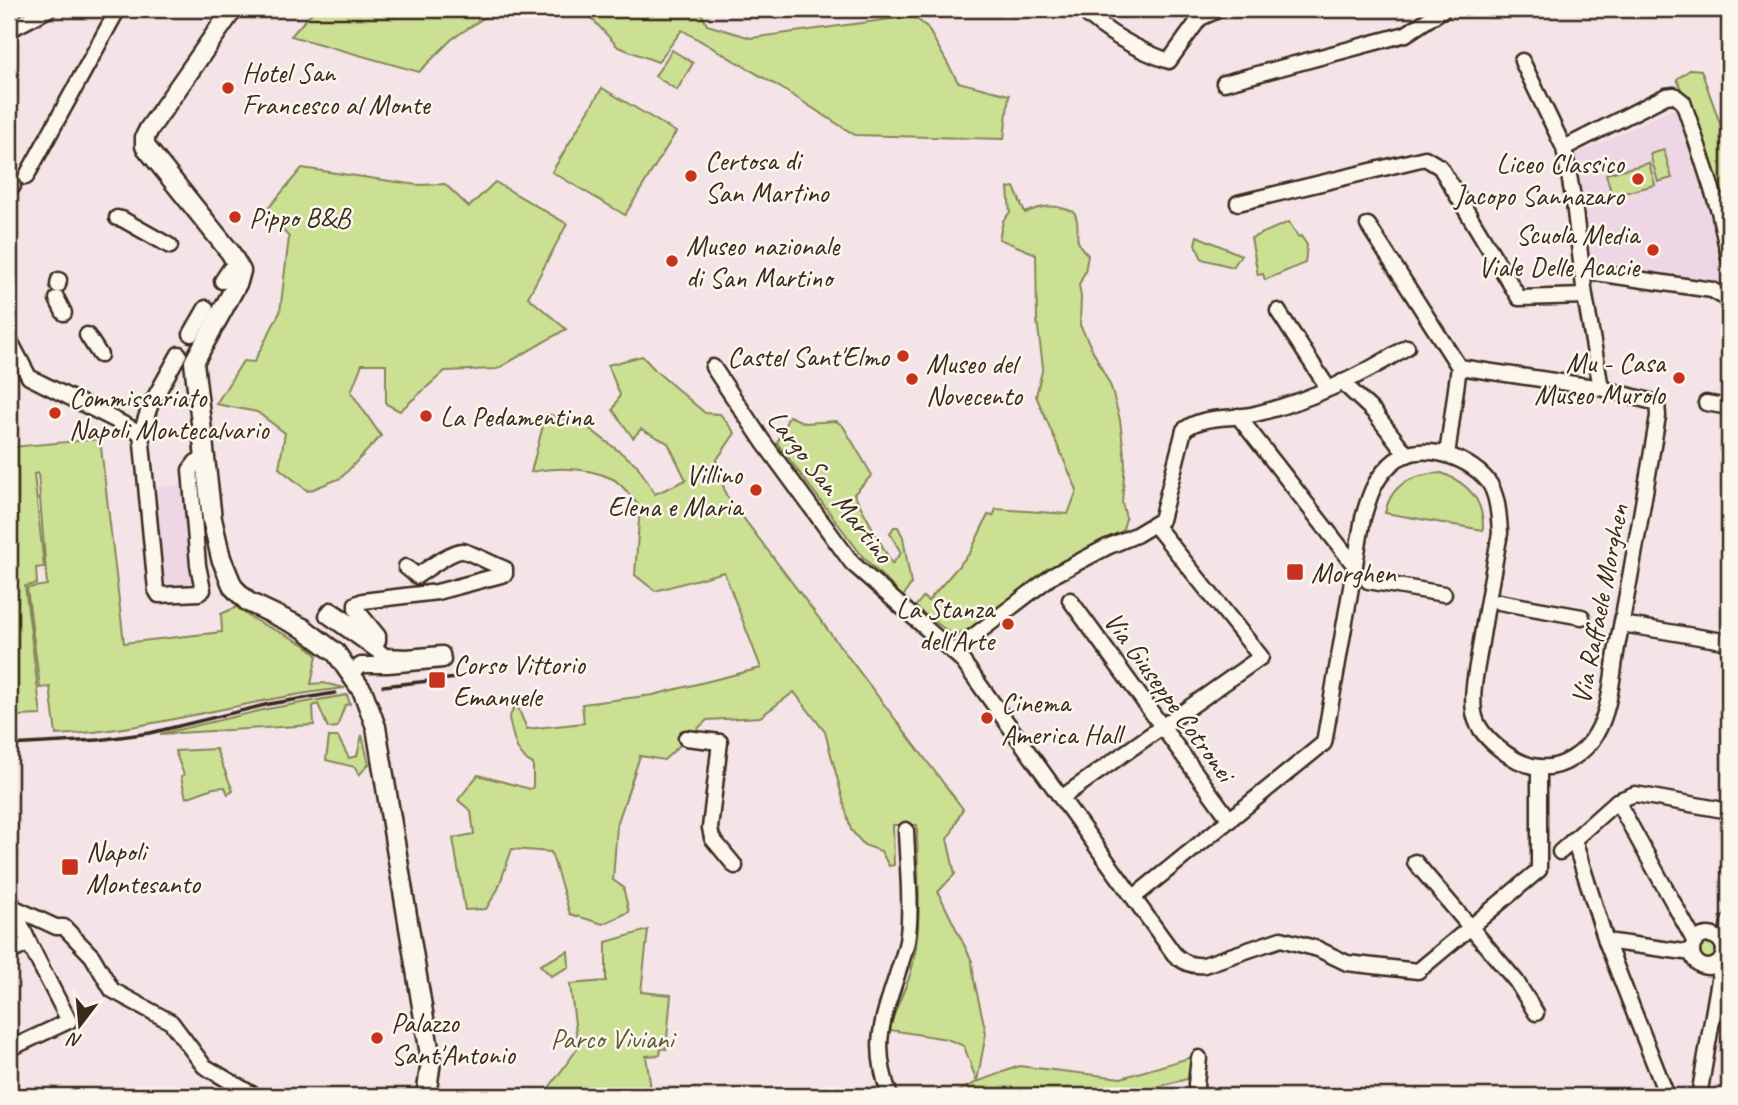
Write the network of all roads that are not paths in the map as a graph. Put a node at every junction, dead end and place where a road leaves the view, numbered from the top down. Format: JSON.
{"nodes":[{"id":1,"x":49,"y":9,"type":"edge"},
{"id":2,"x":118,"y":9,"type":"edge"},
{"id":3,"x":233,"y":9,"type":"edge"},
{"id":4,"x":1081,"y":9,"type":"edge"},
{"id":5,"x":1444,"y":9,"type":"edge"},
{"id":6,"x":1217,"y":10,"type":"edge"},
{"id":7,"x":9,"y":30,"type":"edge"},
{"id":8,"x":1522,"y":61,"type":"dead end"},
{"id":9,"x":1224,"y":83,"type":"dead end"},
{"id":10,"x":1564,"y":148,"type":"junction"},
{"id":11,"x":33,"y":174,"type":"dead end"},
{"id":12,"x":1238,"y":203,"type":"dead end"},
{"id":13,"x":117,"y":218,"type":"dead end"},
{"id":14,"x":1368,"y":225,"type":"dead end"},
{"id":15,"x":170,"y":246,"type":"dead end"},
{"id":16,"x":1729,"y":258,"type":"edge"},
{"id":17,"x":1582,"y":271,"type":"junction"},
{"id":18,"x":1585,"y":296,"type":"junction"},
{"id":19,"x":1729,"y":300,"type":"edge"},
{"id":20,"x":206,"y":308,"type":"dead end"},
{"id":21,"x":1278,"y":311,"type":"dead end"},
{"id":22,"x":191,"y":334,"type":"dead end"},
{"id":23,"x":87,"y":335,"type":"dead end"},
{"id":24,"x":9,"y":339,"type":"edge"},
{"id":25,"x":1407,"y":347,"type":"dead end"},
{"id":26,"x":179,"y":354,"type":"dead end"},
{"id":27,"x":100,"y":355,"type":"dead end"},
{"id":28,"x":13,"y":356,"type":"edge"},
{"id":29,"x":1459,"y":367,"type":"junction"},
{"id":30,"x":713,"y":368,"type":"dead end"},
{"id":31,"x":1335,"y":385,"type":"junction"},
{"id":32,"x":1601,"y":388,"type":"junction"},
{"id":33,"x":1238,"y":416,"type":"junction"},
{"id":34,"x":141,"y":433,"type":"junction"},
{"id":35,"x":1407,"y":455,"type":"junction"},
{"id":36,"x":1447,"y":455,"type":"junction"},
{"id":37,"x":205,"y":461,"type":"junction"},
{"id":38,"x":1155,"y":524,"type":"junction"},
{"id":39,"x":1354,"y":566,"type":"junction"},
{"id":40,"x":406,"y":567,"type":"dead end"},
{"id":41,"x":1368,"y":581,"type":"dead end"},
{"id":42,"x":1444,"y":594,"type":"dead end"},
{"id":43,"x":1070,"y":600,"type":"dead end"},
{"id":44,"x":1499,"y":602,"type":"dead end"},
{"id":45,"x":1582,"y":617,"type":"dead end"},
{"id":46,"x":1622,"y":624,"type":"junction"},
{"id":47,"x":1729,"y":642,"type":"edge"},
{"id":48,"x":954,"y":651,"type":"junction"},
{"id":49,"x":351,"y":672,"type":"junction"},
{"id":50,"x":1161,"y":726,"type":"junction"},
{"id":51,"x":686,"y":738,"type":"dead end"},
{"id":52,"x":1539,"y":767,"type":"junction"},
{"id":53,"x":1061,"y":798,"type":"junction"},
{"id":54,"x":1618,"y":801,"type":"junction"},
{"id":55,"x":1729,"y":811,"type":"edge"},
{"id":56,"x":1230,"y":820,"type":"junction"},
{"id":57,"x":906,"y":830,"type":"dead end"},
{"id":58,"x":1574,"y":840,"type":"junction"},
{"id":59,"x":1560,"y":852,"type":"dead end"},
{"id":60,"x":1415,"y":862,"type":"dead end"},
{"id":61,"x":734,"y":866,"type":"dead end"},
{"id":62,"x":1134,"y":898,"type":"junction"},
{"id":63,"x":12,"y":902,"type":"edge"},
{"id":64,"x":1729,"y":922,"type":"edge"},
{"id":65,"x":1471,"y":927,"type":"junction"},
{"id":66,"x":1606,"y":941,"type":"junction"},
{"id":67,"x":29,"y":943,"type":"junction"},
{"id":68,"x":1694,"y":947,"type":"junction"},
{"id":69,"x":9,"y":953,"type":"edge"},
{"id":70,"x":1723,"y":956,"type":"junction"},
{"id":71,"x":1536,"y":1013,"type":"dead end"},
{"id":72,"x":9,"y":1049,"type":"edge"},
{"id":73,"x":1199,"y":1058,"type":"dead end"},
{"id":74,"x":255,"y":1096,"type":"edge"},
{"id":75,"x":426,"y":1096,"type":"edge"},
{"id":76,"x":890,"y":1096,"type":"edge"},
{"id":77,"x":1197,"y":1096,"type":"edge"},
{"id":78,"x":1667,"y":1096,"type":"edge"},
{"id":79,"x":1699,"y":1096,"type":"edge"}],
"edges":[{"from":1,"to":7,"type":"street"},
{"from":2,"to":11,"type":"street"},
{"from":3,"to":37,"type":"main road"},
{"from":4,"to":6,"type":"street"},
{"from":5,"to":9,"type":"street"},
{"from":8,"to":10,"type":"street"},
{"from":10,"to":16,"type":"street"},
{"from":10,"to":17,"type":"street"},
{"from":12,"to":18,"type":"street"},
{"from":13,"to":15,"type":"street"},
{"from":14,"to":29,"type":"street"},
{"from":17,"to":18,"type":"street"},
{"from":17,"to":19,"type":"street"},
{"from":18,"to":32,"type":"street"},
{"from":20,"to":22,"type":"street"},
{"from":21,"to":31,"type":"street"},
{"from":23,"to":27,"type":"street"},
{"from":24,"to":28,"type":"street"},
{"from":25,"to":31,"type":"street"},
{"from":26,"to":34,"type":"street"},
{"from":28,"to":34,"type":"street"},
{"from":29,"to":32,"type":"street"},
{"from":29,"to":36,"type":"street"},
{"from":30,"to":48,"type":"street","name":"Largo San Martino"},
{"from":31,"to":33,"type":"street"},
{"from":31,"to":35,"type":"street"},
{"from":32,"to":46,"type":"street","name":"Via Raffaele Morghen"},
{"from":33,"to":38,"type":"street"},
{"from":33,"to":39,"type":"street"},
{"from":34,"to":37,"type":"street"},
{"from":35,"to":36,"type":"street"},
{"from":35,"to":39,"type":"street"},
{"from":36,"to":52,"type":"street"},
{"from":37,"to":49,"type":"main road"},
{"from":38,"to":48,"type":"street"},
{"from":38,"to":50,"type":"street"},
{"from":39,"to":56,"type":"street"},
{"from":40,"to":49,"type":"street"},
{"from":41,"to":42,"type":"street"},
{"from":43,"to":50,"type":"street","name":"Via Giuseppe Cotronei"},
{"from":44,"to":45,"type":"street"},
{"from":46,"to":47,"type":"street"},
{"from":46,"to":52,"type":"street","name":"Via Raffaele Morghen"},
{"from":48,"to":53,"type":"street","name":"Largo San Martino"},
{"from":49,"to":75,"type":"main road"},
{"from":50,"to":53,"type":"street"},
{"from":50,"to":56,"type":"street","name":"Via Giuseppe Cotronei"},
{"from":51,"to":61,"type":"street"},
{"from":52,"to":65,"type":"street","name":"Largo San Martino"},
{"from":53,"to":62,"type":"street","name":"Largo San Martino"},
{"from":54,"to":55,"type":"street"},
{"from":54,"to":58,"type":"street"},
{"from":54,"to":68,"type":"street"},
{"from":56,"to":62,"type":"street"},
{"from":57,"to":76,"type":"street"},
{"from":58,"to":59,"type":"street"},
{"from":58,"to":66,"type":"street"},
{"from":60,"to":65,"type":"street"},
{"from":62,"to":65,"type":"street","name":"Largo San Martino"},
{"from":63,"to":67,"type":"street"},
{"from":63,"to":74,"type":"street"},
{"from":64,"to":70,"type":"street"},
{"from":65,"to":71,"type":"street"},
{"from":66,"to":68,"type":"street"},
{"from":66,"to":78,"type":"street"},
{"from":67,"to":69,"type":"street"},
{"from":67,"to":72,"type":"street"},
{"from":68,"to":70,"type":"street"},
{"from":68,"to":70,"type":"street"},
{"from":70,"to":79,"type":"street"},
{"from":73,"to":77,"type":"street"}]}
